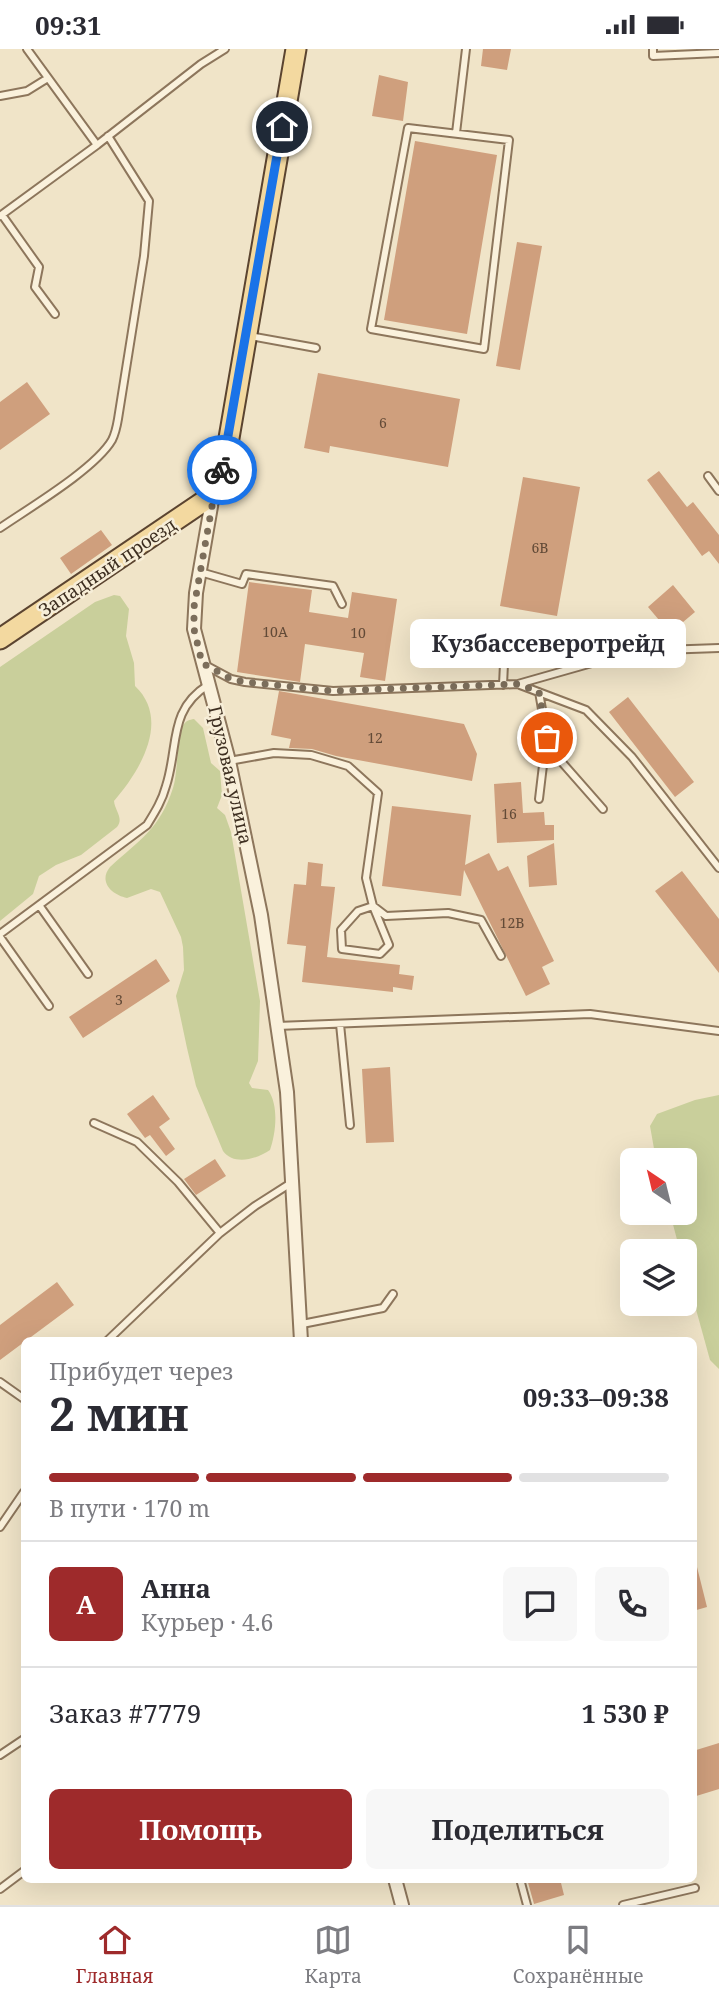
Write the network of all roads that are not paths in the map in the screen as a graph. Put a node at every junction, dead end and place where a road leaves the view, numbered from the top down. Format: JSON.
{"nodes":[{"id":1,"x":27,"y":49,"type":"edge"},
{"id":2,"x":225,"y":49,"type":"edge"},
{"id":3,"x":296,"y":49,"type":"edge"},
{"id":4,"x":466,"y":49,"type":"edge"},
{"id":5,"x":653,"y":49,"type":"edge"},
{"id":6,"x":719,"y":53,"type":"edge"},
{"id":7,"x":48,"y":78,"type":"junction"},
{"id":8,"x":0,"y":96,"type":"edge"},
{"id":9,"x":456,"y":134,"type":"junction"},
{"id":10,"x":108,"y":136,"type":"junction"},
{"id":11,"x":97,"y":145,"type":"junction"},
{"id":12,"x":1,"y":215,"type":"edge"},
{"id":13,"x":55,"y":314,"type":"dead end"},
{"id":14,"x":245,"y":335,"type":"junction"},
{"id":15,"x":316,"y":348,"type":"dead end"},
{"id":16,"x":708,"y":476,"type":"dead end"},
{"id":17,"x":719,"y":491,"type":"edge"},
{"id":18,"x":214,"y":495,"type":"junction"},
{"id":19,"x":0,"y":529,"type":"edge"},
{"id":20,"x":200,"y":572,"type":"junction"},
{"id":21,"x":342,"y":604,"type":"dead end"},
{"id":22,"x":0,"y":639,"type":"edge"},
{"id":23,"x":719,"y":649,"type":"edge"},
{"id":24,"x":202,"y":663,"type":"junction"},
{"id":25,"x":578,"y":667,"type":"junction"},
{"id":26,"x":518,"y":684,"type":"junction"},
{"id":27,"x":208,"y":685,"type":"junction"},
{"id":28,"x":503,"y":685,"type":"junction"},
{"id":29,"x":539,"y":692,"type":"junction"},
{"id":30,"x":547,"y":738,"type":"junction"},
{"id":31,"x":229,"y":761,"type":"junction"},
{"id":32,"x":539,"y":799,"type":"dead end"},
{"id":33,"x":603,"y":809,"type":"dead end"},
{"id":34,"x":719,"y":868,"type":"edge"},
{"id":35,"x":39,"y":905,"type":"junction"},
{"id":36,"x":373,"y":906,"type":"junction"},
{"id":37,"x":0,"y":935,"type":"edge"},
{"id":38,"x":501,"y":956,"type":"dead end"},
{"id":39,"x":88,"y":974,"type":"dead end"},
{"id":40,"x":49,"y":1006,"type":"dead end"},
{"id":41,"x":340,"y":1024,"type":"junction"},
{"id":42,"x":277,"y":1026,"type":"junction"},
{"id":43,"x":719,"y":1031,"type":"edge"},
{"id":44,"x":94,"y":1123,"type":"dead end"},
{"id":45,"x":350,"y":1125,"type":"dead end"},
{"id":46,"x":292,"y":1182,"type":"junction"},
{"id":47,"x":220,"y":1233,"type":"junction"},
{"id":48,"x":393,"y":1294,"type":"dead end"},
{"id":49,"x":302,"y":1324,"type":"junction"},
{"id":50,"x":111,"y":1337,"type":"edge"},
{"id":51,"x":302,"y":1337,"type":"edge"},
{"id":52,"x":0,"y":1382,"type":"edge"},
{"id":53,"x":21,"y":1397,"type":"edge"},
{"id":54,"x":21,"y":1496,"type":"edge"},
{"id":55,"x":0,"y":1527,"type":"edge"},
{"id":56,"x":21,"y":1740,"type":"edge"},
{"id":57,"x":0,"y":1755,"type":"edge"},
{"id":58,"x":21,"y":1873,"type":"edge"},
{"id":59,"x":397,"y":1883,"type":"edge"},
{"id":60,"x":521,"y":1883,"type":"edge"},
{"id":61,"x":695,"y":1888,"type":"dead end"},
{"id":62,"x":0,"y":1889,"type":"edge"},
{"id":63,"x":402,"y":1905,"type":"edge"},
{"id":64,"x":527,"y":1905,"type":"edge"},
{"id":65,"x":623,"y":1905,"type":"edge"}],
"edges":[{"from":1,"to":7,"type":"lane"},
{"from":2,"to":10,"type":"lane"},
{"from":3,"to":14,"type":"main road","name":"Грузовая улица"},
{"from":4,"to":9,"type":"lane"},
{"from":5,"to":6,"type":"lane"},
{"from":7,"to":8,"type":"lane"},
{"from":7,"to":11,"type":"lane"},
{"from":9,"to":9,"type":"lane"},
{"from":10,"to":11,"type":"lane"},
{"from":10,"to":19,"type":"lane"},
{"from":11,"to":12,"type":"lane"},
{"from":12,"to":13,"type":"lane"},
{"from":14,"to":15,"type":"lane"},
{"from":14,"to":18,"type":"main road","name":"Грузовая улица"},
{"from":16,"to":17,"type":"lane"},
{"from":18,"to":20,"type":"street","name":"Грузовая улица"},
{"from":18,"to":22,"type":"main road","name":"Западный проезд"},
{"from":20,"to":21,"type":"lane"},
{"from":20,"to":24,"type":"street","name":"Грузовая улица"},
{"from":23,"to":25,"type":"lane"},
{"from":24,"to":27,"type":"street","name":"Грузовая улица"},
{"from":24,"to":28,"type":"lane"},
{"from":25,"to":26,"type":"lane"},
{"from":25,"to":28,"type":"lane"},
{"from":26,"to":28,"type":"lane"},
{"from":26,"to":29,"type":"lane"},
{"from":27,"to":31,"type":"street","name":"Грузовая улица"},
{"from":27,"to":35,"type":"lane"},
{"from":29,"to":30,"type":"lane"},
{"from":29,"to":34,"type":"lane"},
{"from":30,"to":32,"type":"lane"},
{"from":30,"to":33,"type":"lane"},
{"from":31,"to":36,"type":"lane"},
{"from":31,"to":42,"type":"street","name":"Грузовая улица"},
{"from":35,"to":37,"type":"lane"},
{"from":35,"to":39,"type":"lane"},
{"from":36,"to":36,"type":"lane"},
{"from":36,"to":38,"type":"lane"},
{"from":37,"to":40,"type":"lane"},
{"from":41,"to":42,"type":"lane"},
{"from":41,"to":43,"type":"lane"},
{"from":41,"to":45,"type":"lane"},
{"from":42,"to":46,"type":"street","name":"Грузовая улица"},
{"from":44,"to":47,"type":"lane"},
{"from":46,"to":47,"type":"lane"},
{"from":46,"to":49,"type":"street","name":"Грузовая улица"},
{"from":47,"to":50,"type":"lane"},
{"from":48,"to":49,"type":"lane"},
{"from":49,"to":51,"type":"street","name":"Грузовая улица"},
{"from":52,"to":53,"type":"lane"},
{"from":54,"to":55,"type":"lane"},
{"from":56,"to":57,"type":"lane"},
{"from":58,"to":62,"type":"lane"},
{"from":59,"to":63,"type":"street"},
{"from":60,"to":64,"type":"lane"},
{"from":61,"to":65,"type":"lane"}]}
